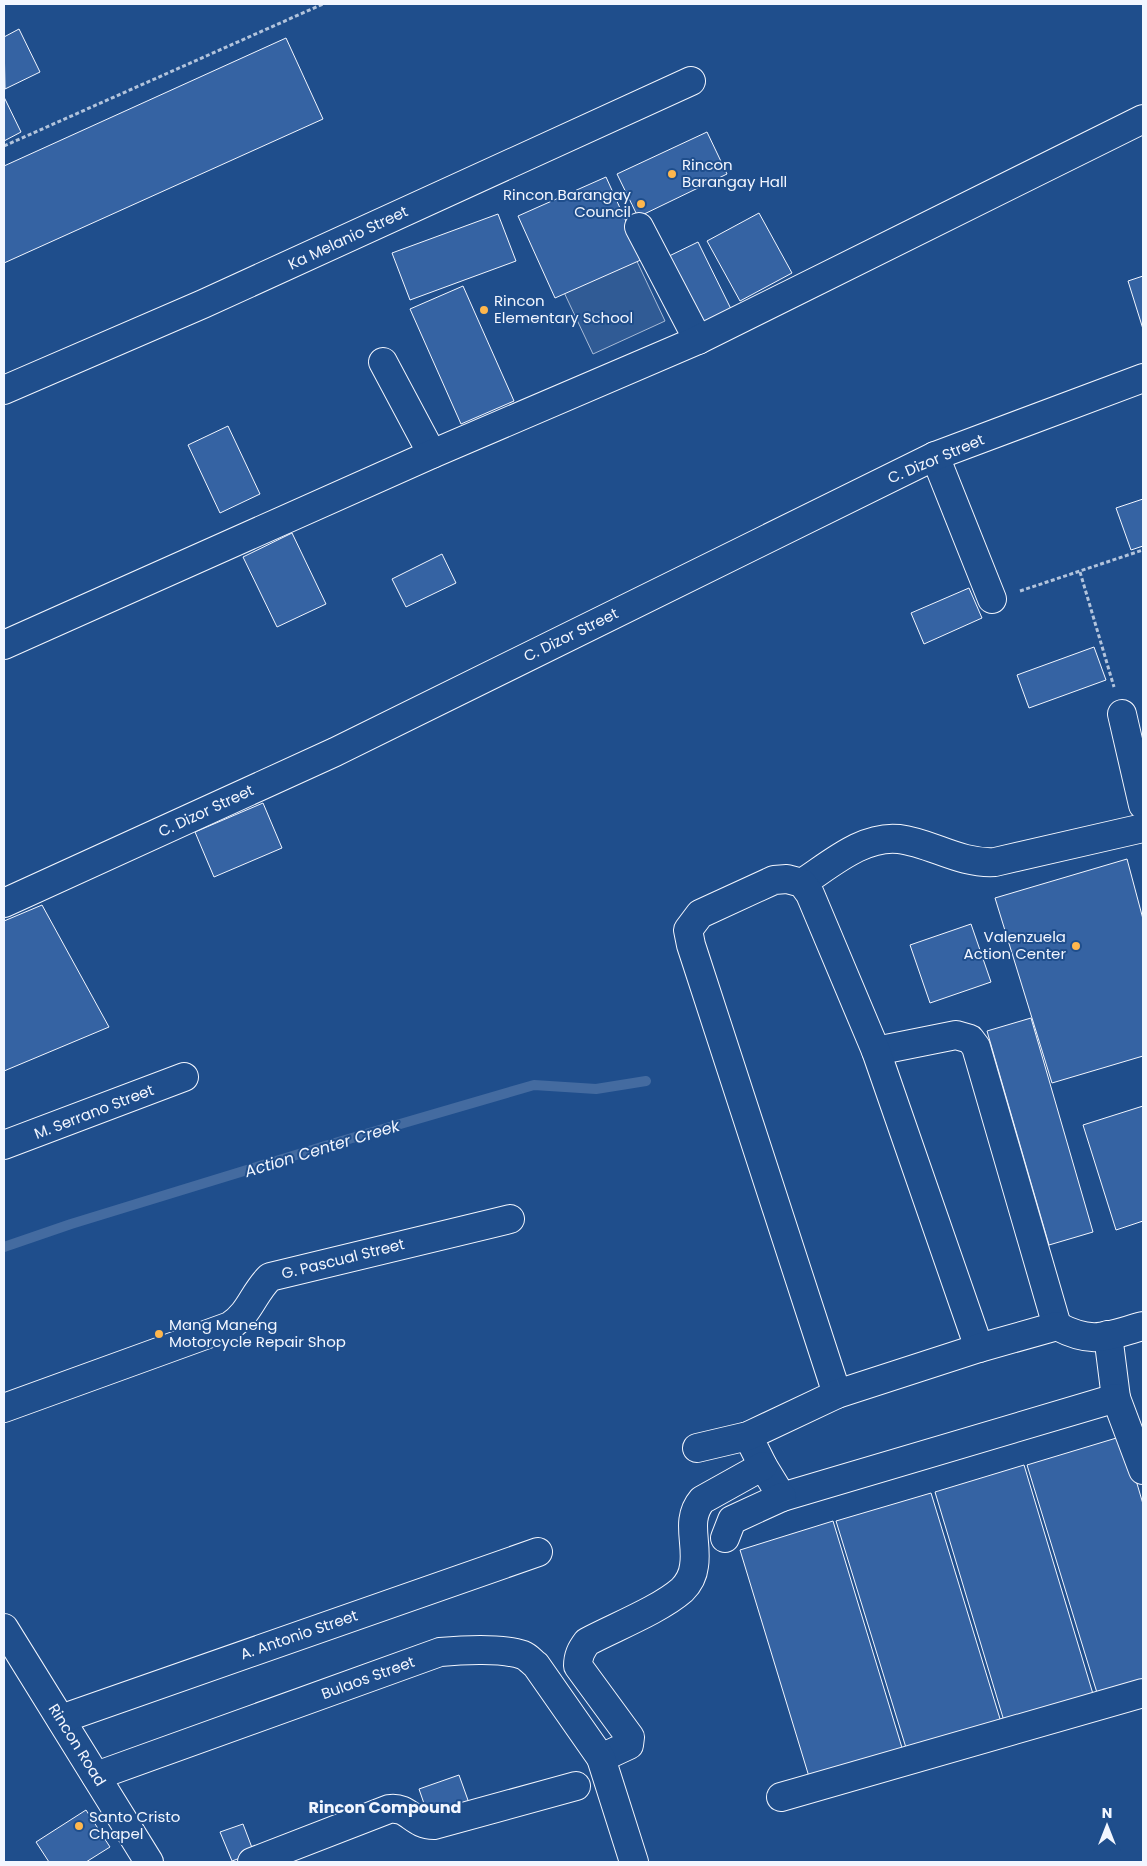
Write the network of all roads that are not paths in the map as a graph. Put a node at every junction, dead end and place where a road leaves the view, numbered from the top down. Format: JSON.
{"nodes":[{"id":1,"x":691,"y":81,"type":"dead end"},
{"id":2,"x":1143,"y":119,"type":"edge"},
{"id":3,"x":639,"y":227,"type":"dead end"},
{"id":4,"x":698,"y":340,"type":"junction"},
{"id":5,"x":383,"y":362,"type":"dead end"},
{"id":6,"x":1143,"y":378,"type":"edge"},
{"id":7,"x":4,"y":390,"type":"edge"},
{"id":8,"x":432,"y":454,"type":"junction"},
{"id":9,"x":934,"y":456,"type":"junction"},
{"id":10,"x":992,"y":599,"type":"road end"},
{"id":11,"x":4,"y":645,"type":"edge"},
{"id":12,"x":1122,"y":714,"type":"road end"},
{"id":13,"x":1143,"y":805,"type":"edge"},
{"id":14,"x":1143,"y":828,"type":"edge"},
{"id":15,"x":802,"y":882,"type":"junction"},
{"id":16,"x":4,"y":903,"type":"edge"},
{"id":17,"x":876,"y":1051,"type":"junction"},
{"id":18,"x":184,"y":1077,"type":"dead end"},
{"id":19,"x":4,"y":1146,"type":"edge"},
{"id":20,"x":510,"y":1219,"type":"dead end"},
{"id":21,"x":1057,"y":1326,"type":"junction"},
{"id":22,"x":1143,"y":1326,"type":"edge"},
{"id":23,"x":1108,"y":1335,"type":"junction"},
{"id":24,"x":979,"y":1348,"type":"junction"},
{"id":25,"x":837,"y":1394,"type":"junction"},
{"id":26,"x":1116,"y":1398,"type":"junction"},
{"id":27,"x":4,"y":1408,"type":"edge"},
{"id":28,"x":748,"y":1436,"type":"junction"},
{"id":29,"x":697,"y":1448,"type":"dead end"},
{"id":30,"x":763,"y":1466,"type":"junction"},
{"id":31,"x":1143,"y":1470,"type":"edge"},
{"id":32,"x":782,"y":1497,"type":"junction"},
{"id":33,"x":725,"y":1538,"type":"dead end"},
{"id":34,"x":538,"y":1552,"type":"dead end"},
{"id":35,"x":7,"y":1641,"type":"edge"},
{"id":36,"x":1143,"y":1693,"type":"edge"},
{"id":37,"x":61,"y":1719,"type":"junction"},
{"id":38,"x":602,"y":1758,"type":"junction"},
{"id":39,"x":96,"y":1776,"type":"junction"},
{"id":40,"x":576,"y":1786,"type":"dead end"},
{"id":41,"x":781,"y":1797,"type":"dead end"},
{"id":42,"x":149,"y":1862,"type":"edge"},
{"id":43,"x":252,"y":1862,"type":"edge"},
{"id":44,"x":634,"y":1862,"type":"edge"}],
"edges":[{"from":1,"to":7,"type":"street","name":"Ka Melanio Street"},
{"from":2,"to":4,"type":"street"},
{"from":3,"to":4,"type":"street"},
{"from":4,"to":8,"type":"street"},
{"from":5,"to":8,"type":"street"},
{"from":6,"to":9,"type":"street","name":"C. Dizor Street"},
{"from":8,"to":11,"type":"street"},
{"from":9,"to":10,"type":"street"},
{"from":9,"to":16,"type":"street","name":"C. Dizor Street"},
{"from":12,"to":13,"type":"street"},
{"from":14,"to":15,"type":"street"},
{"from":15,"to":17,"type":"street"},
{"from":15,"to":25,"type":"street"},
{"from":17,"to":21,"type":"street"},
{"from":17,"to":24,"type":"street"},
{"from":18,"to":19,"type":"street","name":"M. Serrano Street"},
{"from":20,"to":27,"type":"street","name":"G. Pascual Street"},
{"from":21,"to":23,"type":"street"},
{"from":21,"to":24,"type":"street"},
{"from":22,"to":23,"type":"street"},
{"from":23,"to":26,"type":"street"},
{"from":24,"to":25,"type":"street"},
{"from":25,"to":28,"type":"street"},
{"from":26,"to":31,"type":"street"},
{"from":26,"to":32,"type":"street"},
{"from":28,"to":29,"type":"street"},
{"from":28,"to":30,"type":"street"},
{"from":30,"to":32,"type":"street"},
{"from":30,"to":38,"type":"street"},
{"from":32,"to":33,"type":"street"},
{"from":34,"to":37,"type":"street","name":"A. Antonio Street"},
{"from":35,"to":37,"type":"street","name":"Rincon Road"},
{"from":36,"to":41,"type":"street"},
{"from":37,"to":39,"type":"street","name":"Rincon Road"},
{"from":38,"to":39,"type":"street","name":"Bulaos Street"},
{"from":38,"to":44,"type":"street","name":"Bulaos Street"},
{"from":39,"to":42,"type":"street","name":"Rincon Road"},
{"from":40,"to":43,"type":"street"}]}
